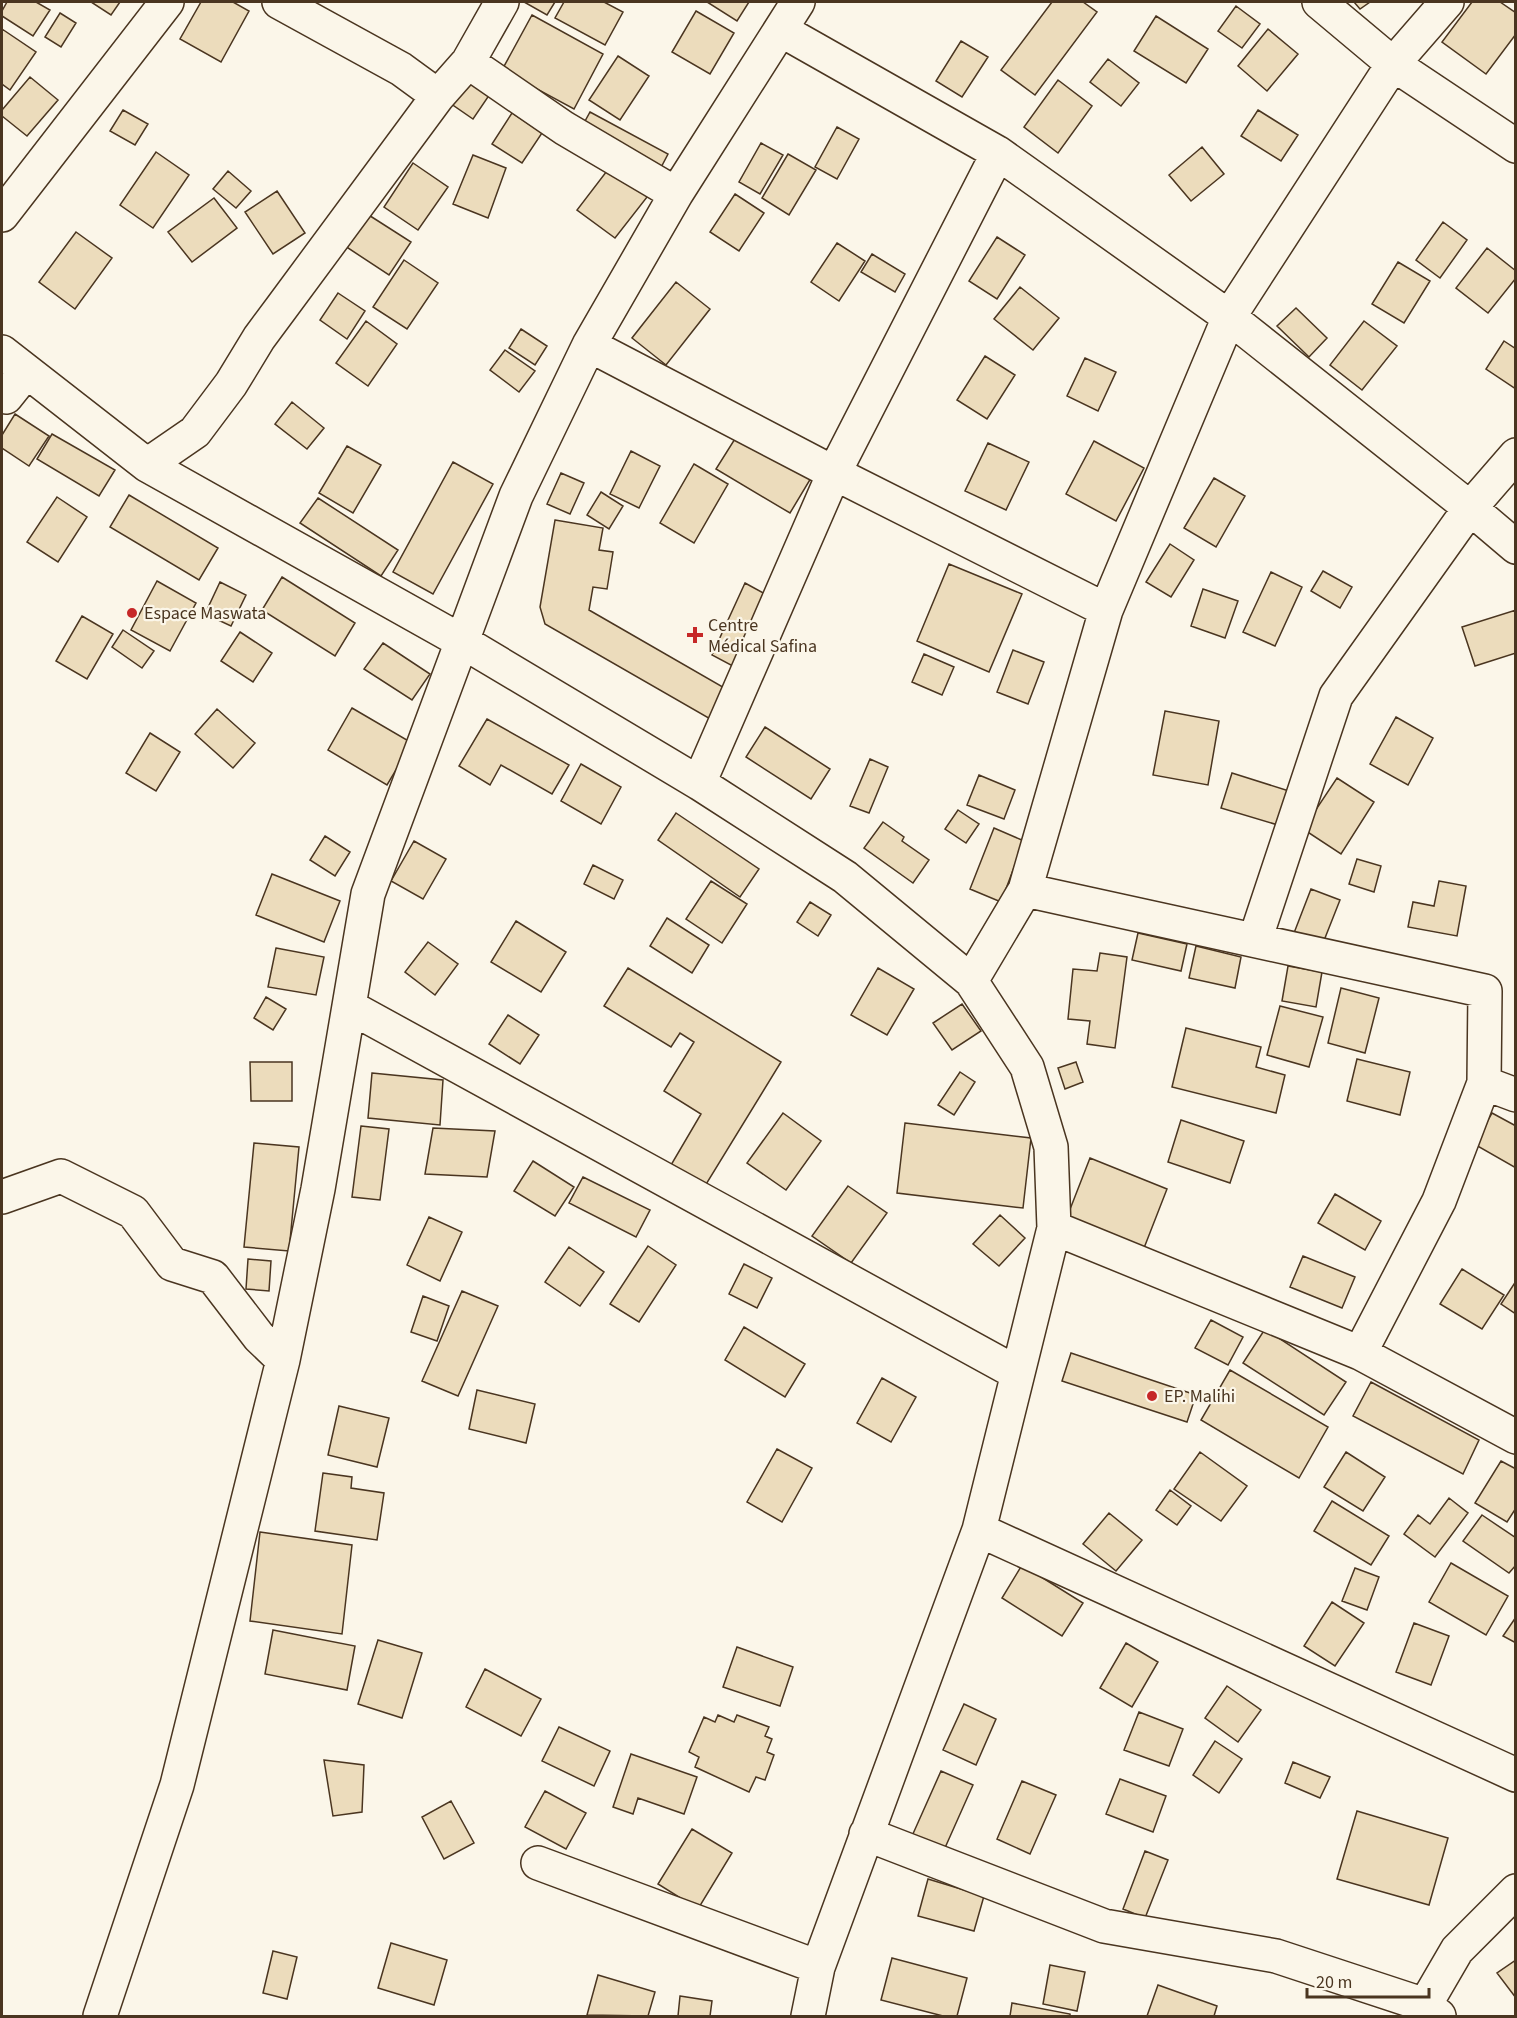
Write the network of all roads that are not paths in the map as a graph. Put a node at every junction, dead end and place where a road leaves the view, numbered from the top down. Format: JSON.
{"nodes":[{"id":1,"x":167,"y":2,"type":"edge"},
{"id":2,"x":279,"y":2,"type":"edge"},
{"id":3,"x":502,"y":2,"type":"edge"},
{"id":4,"x":798,"y":2,"type":"edge"},
{"id":5,"x":1319,"y":2,"type":"edge"},
{"id":6,"x":1447,"y":2,"type":"edge"},
{"id":7,"x":781,"y":30,"type":"junction"},
{"id":8,"x":468,"y":62,"type":"junction"},
{"id":9,"x":1393,"y":64,"type":"junction"},
{"id":10,"x":438,"y":96,"type":"junction"},
{"id":11,"x":1515,"y":146,"type":"edge"},
{"id":12,"x":998,"y":153,"type":"junction"},
{"id":13,"x":676,"y":194,"type":"junction"},
{"id":14,"x":2,"y":215,"type":"edge"},
{"id":15,"x":1229,"y":317,"type":"junction"},
{"id":16,"x":589,"y":345,"type":"junction"},
{"id":17,"x":11,"y":374,"type":"edge"},
{"id":18,"x":1515,"y":455,"type":"edge"},
{"id":19,"x":147,"y":465,"type":"junction"},
{"id":20,"x":834,"y":473,"type":"junction"},
{"id":21,"x":1470,"y":508,"type":"junction"},
{"id":22,"x":1515,"y":547,"type":"edge"},
{"id":23,"x":1106,"y":610,"type":"junction"},
{"id":24,"x":463,"y":642,"type":"junction"},
{"id":25,"x":699,"y":783,"type":"junction"},
{"id":26,"x":1025,"y":890,"type":"junction"},
{"id":27,"x":1255,"y":940,"type":"junction"},
{"id":28,"x":971,"y":981,"type":"junction"},
{"id":29,"x":350,"y":1006,"type":"junction"},
{"id":30,"x":1484,"y":1083,"type":"junction"},
{"id":31,"x":1515,"y":1095,"type":"edge"},
{"id":32,"x":2,"y":1197,"type":"edge"},
{"id":33,"x":1054,"y":1228,"type":"junction"},
{"id":34,"x":1360,"y":1353,"type":"junction"},
{"id":35,"x":283,"y":1360,"type":"junction"},
{"id":36,"x":1017,"y":1373,"type":"junction"},
{"id":37,"x":1515,"y":1437,"type":"edge"},
{"id":38,"x":979,"y":1530,"type":"junction"},
{"id":39,"x":1515,"y":1775,"type":"edge"},
{"id":40,"x":866,"y":1834,"type":"junction"},
{"id":41,"x":538,"y":1863,"type":"dead end"},
{"id":42,"x":1515,"y":1891,"type":"edge"},
{"id":43,"x":818,"y":1968,"type":"junction"},
{"id":44,"x":1432,"y":2011,"type":"edge"},
{"id":45,"x":100,"y":2016,"type":"edge"},
{"id":46,"x":808,"y":2016,"type":"edge"}],
"edges":[{"from":1,"to":14,"type":"street"},
{"from":2,"to":10,"type":"street"},
{"from":3,"to":8,"type":"street"},
{"from":4,"to":7,"type":"street"},
{"from":5,"to":9,"type":"street"},
{"from":6,"to":9,"type":"street"},
{"from":7,"to":12,"type":"street"},
{"from":7,"to":13,"type":"street"},
{"from":8,"to":10,"type":"street"},
{"from":8,"to":13,"type":"street"},
{"from":9,"to":11,"type":"street"},
{"from":9,"to":15,"type":"street"},
{"from":10,"to":19,"type":"street"},
{"from":12,"to":15,"type":"street"},
{"from":12,"to":20,"type":"street"},
{"from":13,"to":16,"type":"street"},
{"from":15,"to":21,"type":"street"},
{"from":15,"to":23,"type":"street"},
{"from":16,"to":20,"type":"street"},
{"from":16,"to":24,"type":"street"},
{"from":17,"to":19,"type":"street"},
{"from":18,"to":21,"type":"street"},
{"from":19,"to":24,"type":"street"},
{"from":20,"to":23,"type":"street"},
{"from":20,"to":25,"type":"street"},
{"from":21,"to":22,"type":"street"},
{"from":21,"to":27,"type":"street"},
{"from":23,"to":26,"type":"street"},
{"from":24,"to":25,"type":"street"},
{"from":24,"to":29,"type":"street"},
{"from":25,"to":28,"type":"street"},
{"from":26,"to":27,"type":"street"},
{"from":26,"to":28,"type":"street"},
{"from":27,"to":30,"type":"street"},
{"from":28,"to":33,"type":"street"},
{"from":29,"to":35,"type":"street"},
{"from":29,"to":36,"type":"street"},
{"from":30,"to":31,"type":"street"},
{"from":30,"to":34,"type":"street"},
{"from":32,"to":35,"type":"street"},
{"from":33,"to":34,"type":"street"},
{"from":33,"to":36,"type":"street"},
{"from":34,"to":37,"type":"street"},
{"from":35,"to":45,"type":"street"},
{"from":36,"to":38,"type":"street"},
{"from":38,"to":39,"type":"street"},
{"from":38,"to":40,"type":"street"},
{"from":40,"to":43,"type":"street"},
{"from":40,"to":44,"type":"street"},
{"from":41,"to":43,"type":"street"},
{"from":42,"to":44,"type":"street"},
{"from":43,"to":46,"type":"street"}]}
